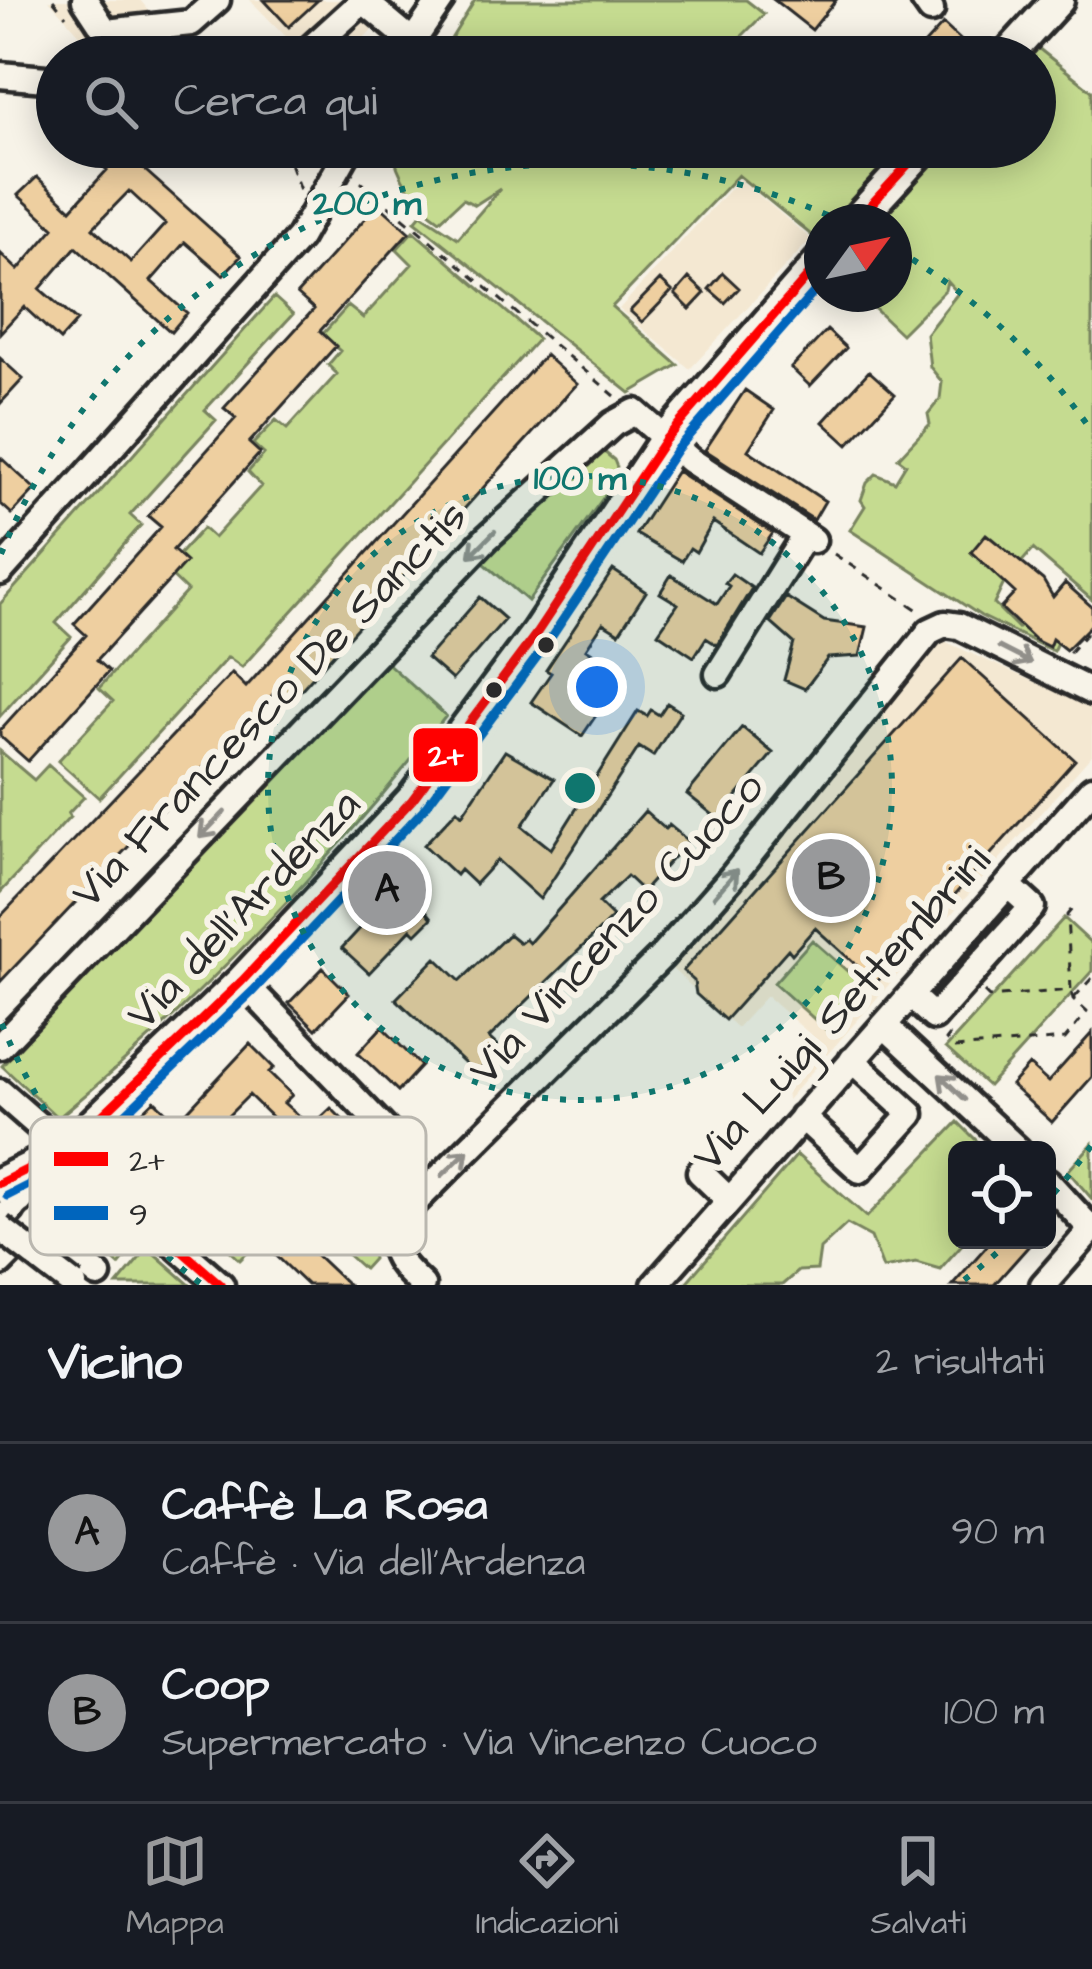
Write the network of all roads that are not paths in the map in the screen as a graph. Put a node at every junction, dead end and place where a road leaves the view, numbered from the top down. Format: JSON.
{"nodes":[{"id":1,"x":86,"y":0,"type":"edge"},
{"id":2,"x":217,"y":0,"type":"edge"},
{"id":3,"x":441,"y":0,"type":"edge"},
{"id":4,"x":1058,"y":0,"type":"edge"},
{"id":5,"x":369,"y":2,"type":"edge"},
{"id":6,"x":106,"y":32,"type":"junction"},
{"id":7,"x":107,"y":36,"type":"edge"},
{"id":8,"x":326,"y":36,"type":"edge"},
{"id":9,"x":397,"y":36,"type":"edge"},
{"id":10,"x":417,"y":36,"type":"edge"},
{"id":11,"x":1025,"y":36,"type":"edge"},
{"id":12,"x":0,"y":75,"type":"edge"},
{"id":13,"x":36,"y":78,"type":"edge"},
{"id":14,"x":339,"y":168,"type":"edge"},
{"id":15,"x":904,"y":168,"type":"edge"},
{"id":16,"x":871,"y":204,"type":"edge"},
{"id":17,"x":804,"y":281,"type":"edge"},
{"id":18,"x":664,"y":440,"type":"junction"},
{"id":19,"x":5,"y":555,"type":"edge"},
{"id":20,"x":718,"y":674,"type":"dead end"},
{"id":21,"x":1092,"y":692,"type":"edge"},
{"id":22,"x":1092,"y":789,"type":"edge"},
{"id":23,"x":1008,"y":885,"type":"junction"},
{"id":24,"x":242,"y":982,"type":"junction"},
{"id":25,"x":911,"y":996,"type":"junction"},
{"id":26,"x":884,"y":1025,"type":"junction"},
{"id":27,"x":0,"y":1046,"type":"edge"},
{"id":28,"x":852,"y":1060,"type":"junction"},
{"id":29,"x":0,"y":1092,"type":"edge"},
{"id":30,"x":116,"y":1117,"type":"edge"},
{"id":31,"x":374,"y":1117,"type":"edge"},
{"id":32,"x":802,"y":1117,"type":"junction"},
{"id":33,"x":30,"y":1118,"type":"edge"},
{"id":34,"x":1008,"y":1141,"type":"edge"},
{"id":35,"x":700,"y":1172,"type":"dead end"},
{"id":36,"x":30,"y":1174,"type":"edge"},
{"id":37,"x":0,"y":1183,"type":"edge"},
{"id":38,"x":426,"y":1191,"type":"edge"},
{"id":39,"x":1056,"y":1191,"type":"edge"},
{"id":40,"x":729,"y":1200,"type":"junction"},
{"id":41,"x":0,"y":1228,"type":"edge"},
{"id":42,"x":1092,"y":1229,"type":"edge"},
{"id":43,"x":30,"y":1251,"type":"edge"},
{"id":44,"x":35,"y":1255,"type":"edge"},
{"id":45,"x":69,"y":1255,"type":"edge"},
{"id":46,"x":187,"y":1255,"type":"edge"},
{"id":47,"x":395,"y":1255,"type":"edge"},
{"id":48,"x":98,"y":1275,"type":"dead end"},
{"id":49,"x":74,"y":1285,"type":"edge"},
{"id":50,"x":221,"y":1285,"type":"edge"},
{"id":51,"x":422,"y":1285,"type":"edge"},
{"id":52,"x":655,"y":1285,"type":"edge"},
{"id":53,"x":1043,"y":1285,"type":"edge"}],
"edges":[{"from":1,"to":6,"type":"street"},
{"from":2,"to":6,"type":"street"},
{"from":3,"to":10,"type":"street"},
{"from":4,"to":11,"type":"main road"},
{"from":5,"to":8,"type":"street"},
{"from":5,"to":9,"type":"street"},
{"from":6,"to":7,"type":"street"},
{"from":12,"to":13,"type":"street"},
{"from":14,"to":19,"type":"street"},
{"from":15,"to":16,"type":"main road"},
{"from":17,"to":18,"type":"main road","name":"Via dell'Ardenza"},
{"from":18,"to":20,"type":"street"},
{"from":18,"to":24,"type":"main road","name":"Via dell'Ardenza"},
{"from":18,"to":27,"type":"street","name":"Via Francesco De Sanctis","one_way":true},
{"from":38,"to":21,"type":"street","name":"Via Vincenzo Cuoco","one_way":true},
{"from":22,"to":23,"type":"street","name":"Via Luigi Settembrini"},
{"from":23,"to":25,"type":"street","name":"Via Luigi Settembrini"},
{"from":23,"to":25,"type":"street"},
{"from":24,"to":30,"type":"main road","name":"Via dell'Ardenza"},
{"from":24,"to":31,"type":"street"},
{"from":25,"to":26,"type":"street","name":"Via Luigi Settembrini"},
{"from":26,"to":28,"type":"street","name":"Via Luigi Settembrini"},
{"from":34,"to":26,"type":"street","one_way":true},
{"from":28,"to":32,"type":"street","name":"Via Luigi Settembrini"},
{"from":28,"to":32,"type":"street"},
{"from":29,"to":33,"type":"street"},
{"from":32,"to":40,"type":"street","name":"Via Luigi Settembrini"},
{"from":35,"to":40,"type":"street"},
{"from":36,"to":37,"type":"main road","name":"Via dell'Ardenza"},
{"from":39,"to":42,"type":"street"},
{"from":40,"to":52,"type":"street","name":"Via Luigi Settembrini"},
{"from":41,"to":43,"type":"street","bridge":true},
{"from":42,"to":53,"type":"street"},
{"from":44,"to":49,"type":"street","bridge":true},
{"from":45,"to":48,"type":"street"},
{"from":46,"to":50,"type":"street"},
{"from":51,"to":47,"type":"street","name":"Via Vincenzo Cuoco","one_way":true}]}
